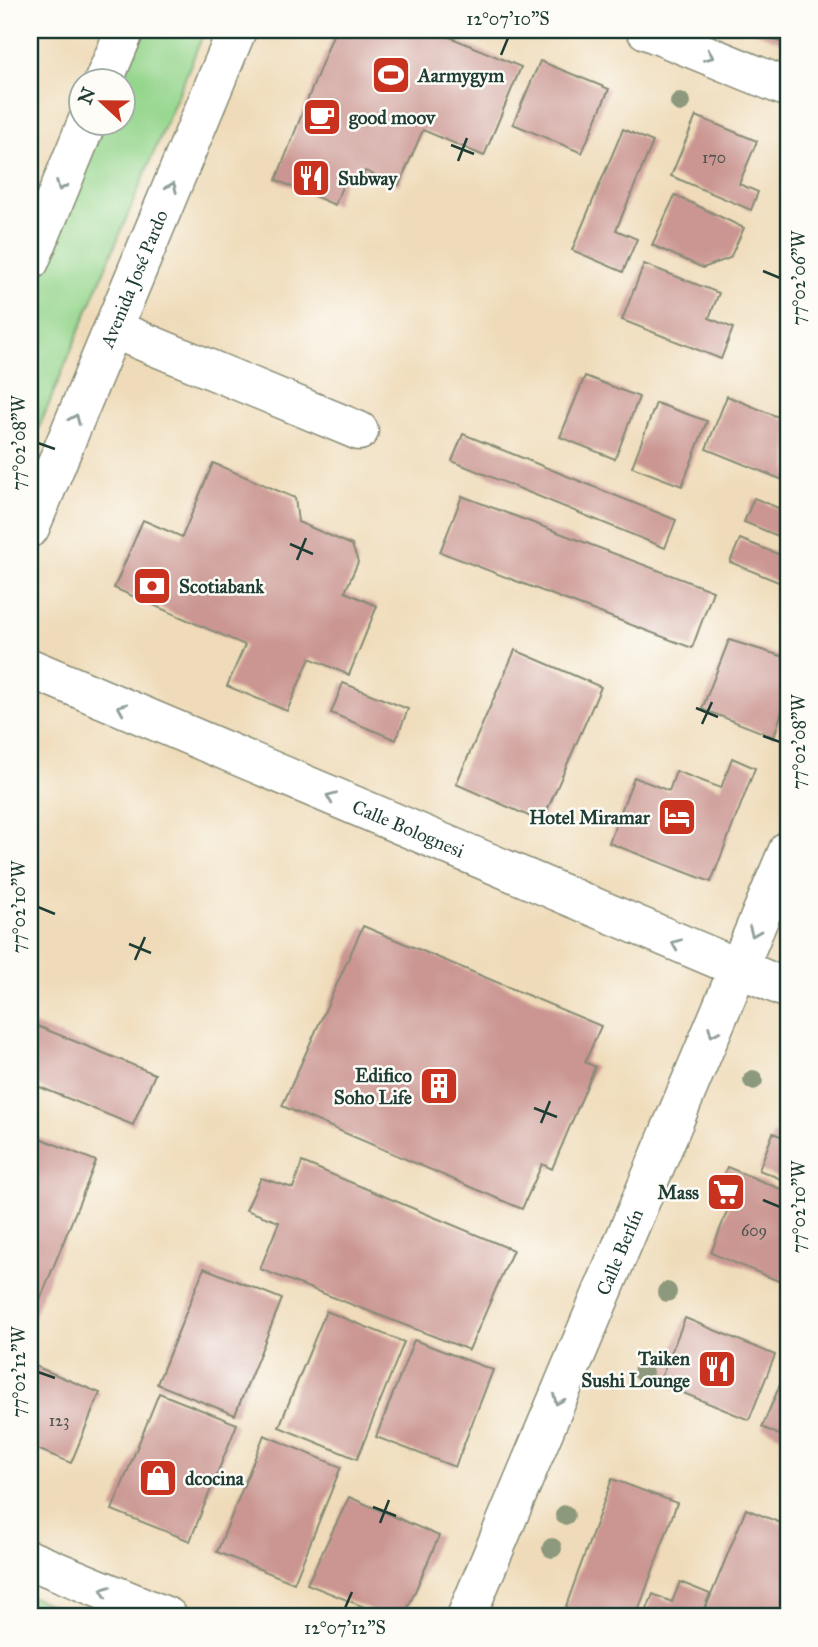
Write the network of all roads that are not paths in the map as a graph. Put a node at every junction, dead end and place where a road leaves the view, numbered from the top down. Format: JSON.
{"nodes":[{"id":1,"x":125,"y":30,"type":"edge"},
{"id":2,"x":237,"y":30,"type":"edge"},
{"id":3,"x":646,"y":30,"type":"edge"},
{"id":4,"x":110,"y":66,"type":"edge"},
{"id":5,"x":788,"y":88,"type":"edge"},
{"id":6,"x":81,"y":136,"type":"edge"},
{"id":7,"x":30,"y":261,"type":"edge"},
{"id":8,"x":113,"y":329,"type":"junction"},
{"id":9,"x":359,"y":430,"type":"dead end"},
{"id":10,"x":30,"y":528,"type":"edge"},
{"id":11,"x":30,"y":668,"type":"edge"},
{"id":12,"x":788,"y":850,"type":"edge"},
{"id":13,"x":739,"y":970,"type":"junction"},
{"id":14,"x":788,"y":989,"type":"edge"},
{"id":15,"x":30,"y":1560,"type":"edge"},
{"id":16,"x":168,"y":1617,"type":"edge"},
{"id":17,"x":466,"y":1617,"type":"edge"}],
"edges":[{"from":1,"to":4,"type":"main road"},
{"from":8,"to":2,"type":"main road","name":"Avenida José Pardo","one_way":true},
{"from":3,"to":5,"type":"main road","one_way":true},
{"from":6,"to":7,"type":"main road","one_way":true},
{"from":8,"to":9,"type":"main road"},
{"from":10,"to":8,"type":"main road","name":"Avenida José Pardo","one_way":true},
{"from":13,"to":11,"type":"main road","name":"Calle Bolognesi","one_way":true},
{"from":12,"to":13,"type":"main road","name":"Calle Berlín","one_way":true},
{"from":13,"to":14,"type":"main road","name":"Calle Bolognesi"},
{"from":13,"to":17,"type":"main road","name":"Calle Berlín","one_way":true},
{"from":16,"to":15,"type":"main road","one_way":true}]}
